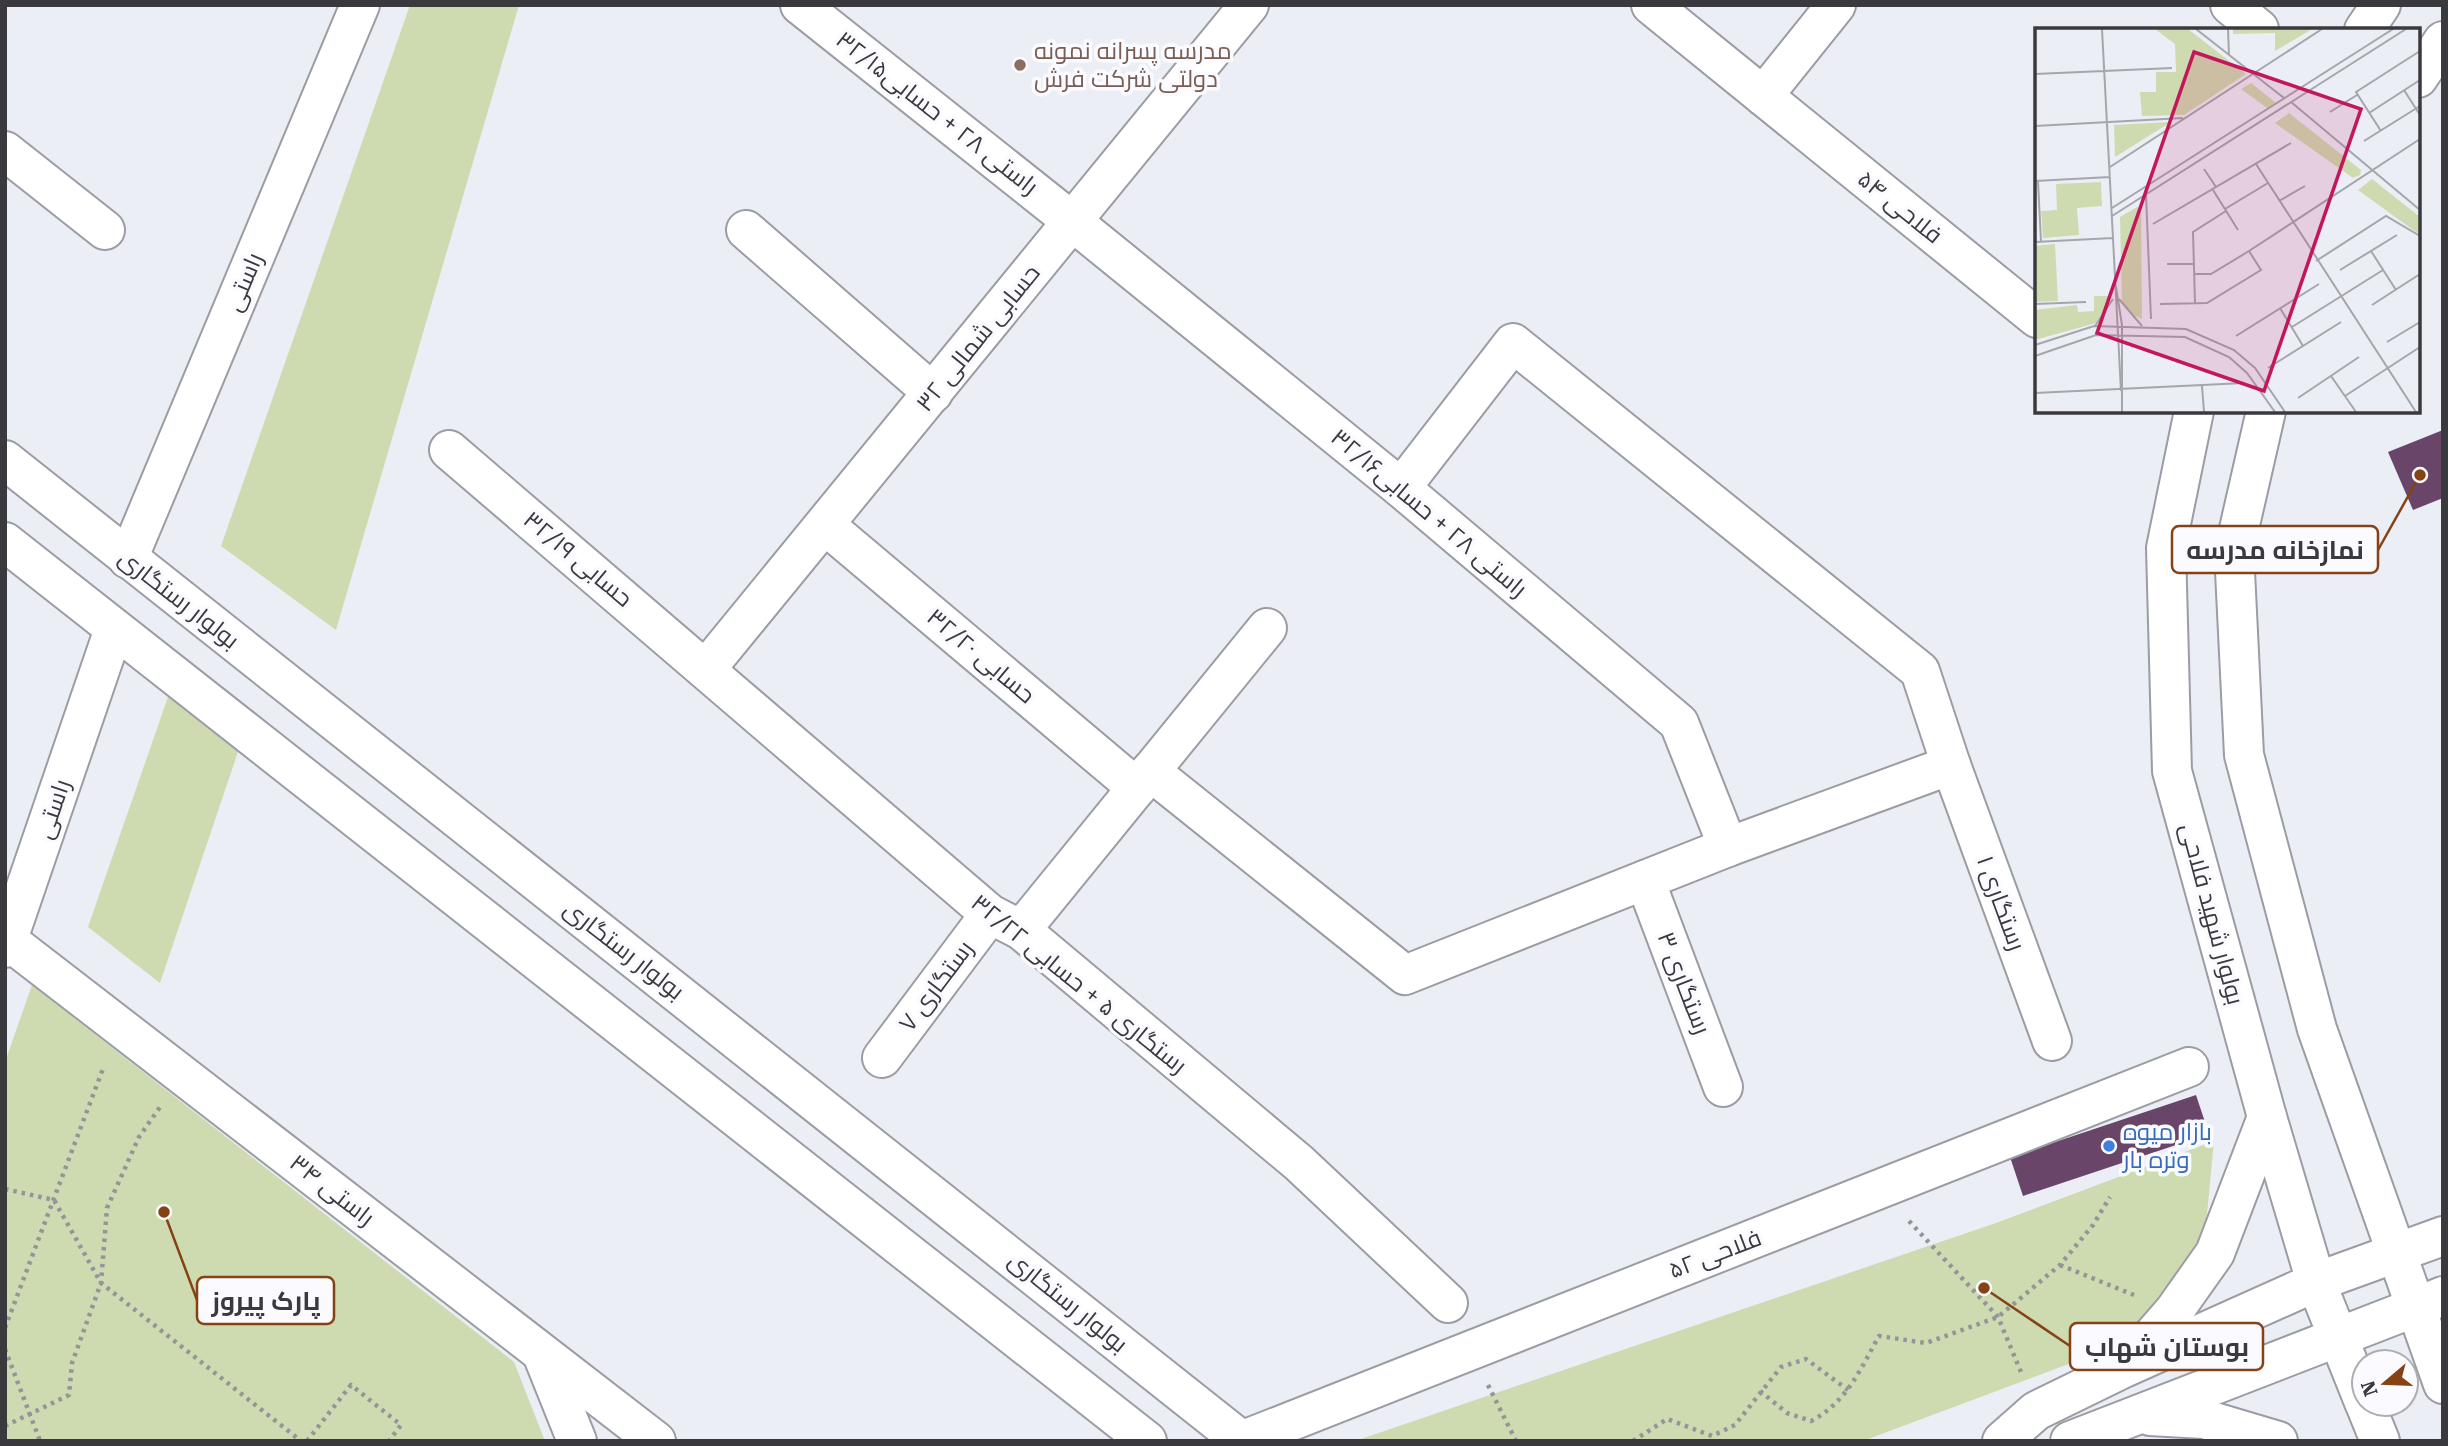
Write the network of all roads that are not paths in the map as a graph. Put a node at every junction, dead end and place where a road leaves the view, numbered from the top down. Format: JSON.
{"nodes":[{"id":1,"x":360,"y":5,"type":"edge"},
{"id":2,"x":800,"y":5,"type":"edge"},
{"id":3,"x":1249,"y":5,"type":"edge"},
{"id":4,"x":1651,"y":5,"type":"edge"},
{"id":5,"x":1836,"y":5,"type":"edge"},
{"id":6,"x":2381,"y":5,"type":"edge"},
{"id":7,"x":2365,"y":28,"type":"edge"},
{"id":8,"x":2443,"y":41,"type":"edge"},
{"id":9,"x":2420,"y":75,"type":"edge"},
{"id":10,"x":1763,"y":96,"type":"junction"},
{"id":11,"x":5,"y":150,"type":"edge"},
{"id":12,"x":1073,"y":222,"type":"junction"},
{"id":13,"x":105,"y":230,"type":"dead end"},
{"id":14,"x":746,"y":230,"type":"dead end"},
{"id":15,"x":2035,"y":316,"type":"edge"},
{"id":16,"x":933,"y":393,"type":"junction"},
{"id":17,"x":2194,"y":413,"type":"edge"},
{"id":18,"x":2266,"y":413,"type":"edge"},
{"id":19,"x":449,"y":450,"type":"dead end"},
{"id":20,"x":5,"y":460,"type":"edge"},
{"id":21,"x":1401,"y":488,"type":"junction"},
{"id":22,"x":825,"y":525,"type":"junction"},
{"id":23,"x":5,"y":542,"type":"edge"},
{"id":24,"x":128,"y":559,"type":"junction"},
{"id":25,"x":1267,"y":628,"type":"dead end"},
{"id":26,"x":114,"y":629,"type":"junction"},
{"id":27,"x":706,"y":669,"type":"junction"},
{"id":28,"x":1951,"y":765,"type":"junction"},
{"id":29,"x":1144,"y":779,"type":"junction"},
{"id":30,"x":1728,"y":847,"type":"junction"},
{"id":31,"x":1645,"y":880,"type":"junction"},
{"id":32,"x":1005,"y":922,"type":"junction"},
{"id":33,"x":6,"y":942,"type":"edge"},
{"id":34,"x":2052,"y":1041,"type":"dead end"},
{"id":35,"x":882,"y":1058,"type":"dead end"},
{"id":36,"x":2189,"y":1068,"type":"dead end"},
{"id":37,"x":1723,"y":1087,"type":"dead end"},
{"id":38,"x":2267,"y":1118,"type":"junction"},
{"id":39,"x":2443,"y":1236,"type":"edge"},
{"id":40,"x":2396,"y":1253,"type":"junction"},
{"id":41,"x":2316,"y":1282,"type":"junction"},
{"id":42,"x":2429,"y":1301,"type":"edge"},
{"id":43,"x":1448,"y":1303,"type":"dead end"},
{"id":44,"x":2338,"y":1338,"type":"junction"},
{"id":45,"x":541,"y":1352,"type":"junction"},
{"id":46,"x":2350,"y":1367,"type":"edge"},
{"id":47,"x":2124,"y":1368,"type":"junction"},
{"id":48,"x":2443,"y":1384,"type":"edge"},
{"id":49,"x":2137,"y":1415,"type":"junction"},
{"id":50,"x":2371,"y":1418,"type":"edge"},
{"id":51,"x":577,"y":1441,"type":"edge"},
{"id":52,"x":656,"y":1441,"type":"edge"},
{"id":53,"x":1147,"y":1441,"type":"edge"},
{"id":54,"x":1242,"y":1441,"type":"edge"},
{"id":55,"x":2002,"y":1441,"type":"edge"},
{"id":56,"x":2070,"y":1441,"type":"edge"},
{"id":57,"x":2278,"y":1441,"type":"edge"},
{"id":58,"x":2380,"y":1441,"type":"edge"}],
"edges":[{"from":1,"to":24,"type":"street","name":"راستی"},
{"from":2,"to":12,"type":"street","name":"راستی ۲۸ + حسابی۳۲/۱۵"},
{"from":3,"to":12,"type":"street","name":"حسابی شمالی ۳۲"},
{"from":4,"to":10,"type":"street","name":"فلاحی ۵۴"},
{"from":5,"to":10,"type":"street"},
{"from":6,"to":7,"type":"street"},
{"from":8,"to":9,"type":"street"},
{"from":10,"to":15,"type":"street","name":"فلاحی ۵۴"},
{"from":11,"to":13,"type":"street"},
{"from":12,"to":16,"type":"street","name":"حسابی شمالی ۳۲"},
{"from":12,"to":21,"type":"street","name":"راستی ۲۸ + حسابی۳۲/۱۶"},
{"from":14,"to":16,"type":"street"},
{"from":16,"to":22,"type":"street","name":"حسابی شمالی ۳۲"},
{"from":17,"to":38,"type":"street","name":"بولوار شهید فلاحی"},
{"from":18,"to":40,"type":"street"},
{"from":19,"to":27,"type":"street","name":"حسابی ۳۲/۱۹"},
{"from":20,"to":24,"type":"street","name":"بولوار رستگاری"},
{"from":21,"to":28,"type":"street","name":"رستگاری ۱"},
{"from":21,"to":30,"type":"street","name":"راستی ۲۸ + حسابی۳۲/۱۶"},
{"from":22,"to":27,"type":"street","name":"حسابی شمالی ۳۲"},
{"from":22,"to":29,"type":"street","name":"حسابی ۳۲/۲۰"},
{"from":23,"to":26,"type":"street"},
{"from":24,"to":54,"type":"street","name":"بولوار رستگاری"},
{"from":25,"to":29,"type":"street","name":"رستگاری ۷"},
{"from":26,"to":33,"type":"street","name":"راستی"},
{"from":26,"to":53,"type":"street"},
{"from":27,"to":32,"type":"street","name":"رستگاری ۵ + حسابی ۳۲/۲۲"},
{"from":28,"to":30,"type":"street"},
{"from":28,"to":34,"type":"street","name":"رستگاری ۱"},
{"from":29,"to":31,"type":"street","name":"حسابی ۳۲/۲۰"},
{"from":29,"to":32,"type":"street","name":"رستگاری ۷"},
{"from":30,"to":31,"type":"street"},
{"from":31,"to":37,"type":"street","name":"رستگاری ۳"},
{"from":32,"to":35,"type":"street","name":"رستگاری ۷"},
{"from":32,"to":43,"type":"street","name":"رستگاری ۵ + حسابی ۳۲/۲۲"},
{"from":33,"to":45,"type":"street","name":"راستی ۳۴"},
{"from":36,"to":54,"type":"street","name":"فلاحی ۵۲"},
{"from":38,"to":41,"type":"street","name":"بولوار شهید فلاحی"},
{"from":38,"to":47,"type":"street"},
{"from":39,"to":40,"type":"street"},
{"from":40,"to":41,"type":"street"},
{"from":40,"to":42,"type":"street"},
{"from":41,"to":44,"type":"street","name":"بولوار شهید فلاحی"},
{"from":41,"to":47,"type":"street"},
{"from":42,"to":44,"type":"street"},
{"from":42,"to":48,"type":"street"},
{"from":44,"to":46,"type":"street","name":"بولوار شهید فلاحی"},
{"from":44,"to":49,"type":"street"},
{"from":45,"to":51,"type":"street"},
{"from":45,"to":52,"type":"street","name":"راستی ۳۴"},
{"from":47,"to":55,"type":"street"},
{"from":49,"to":56,"type":"street"},
{"from":49,"to":57,"type":"street"},
{"from":50,"to":58,"type":"street","name":"بولوار شهید فلاحی"}]}
